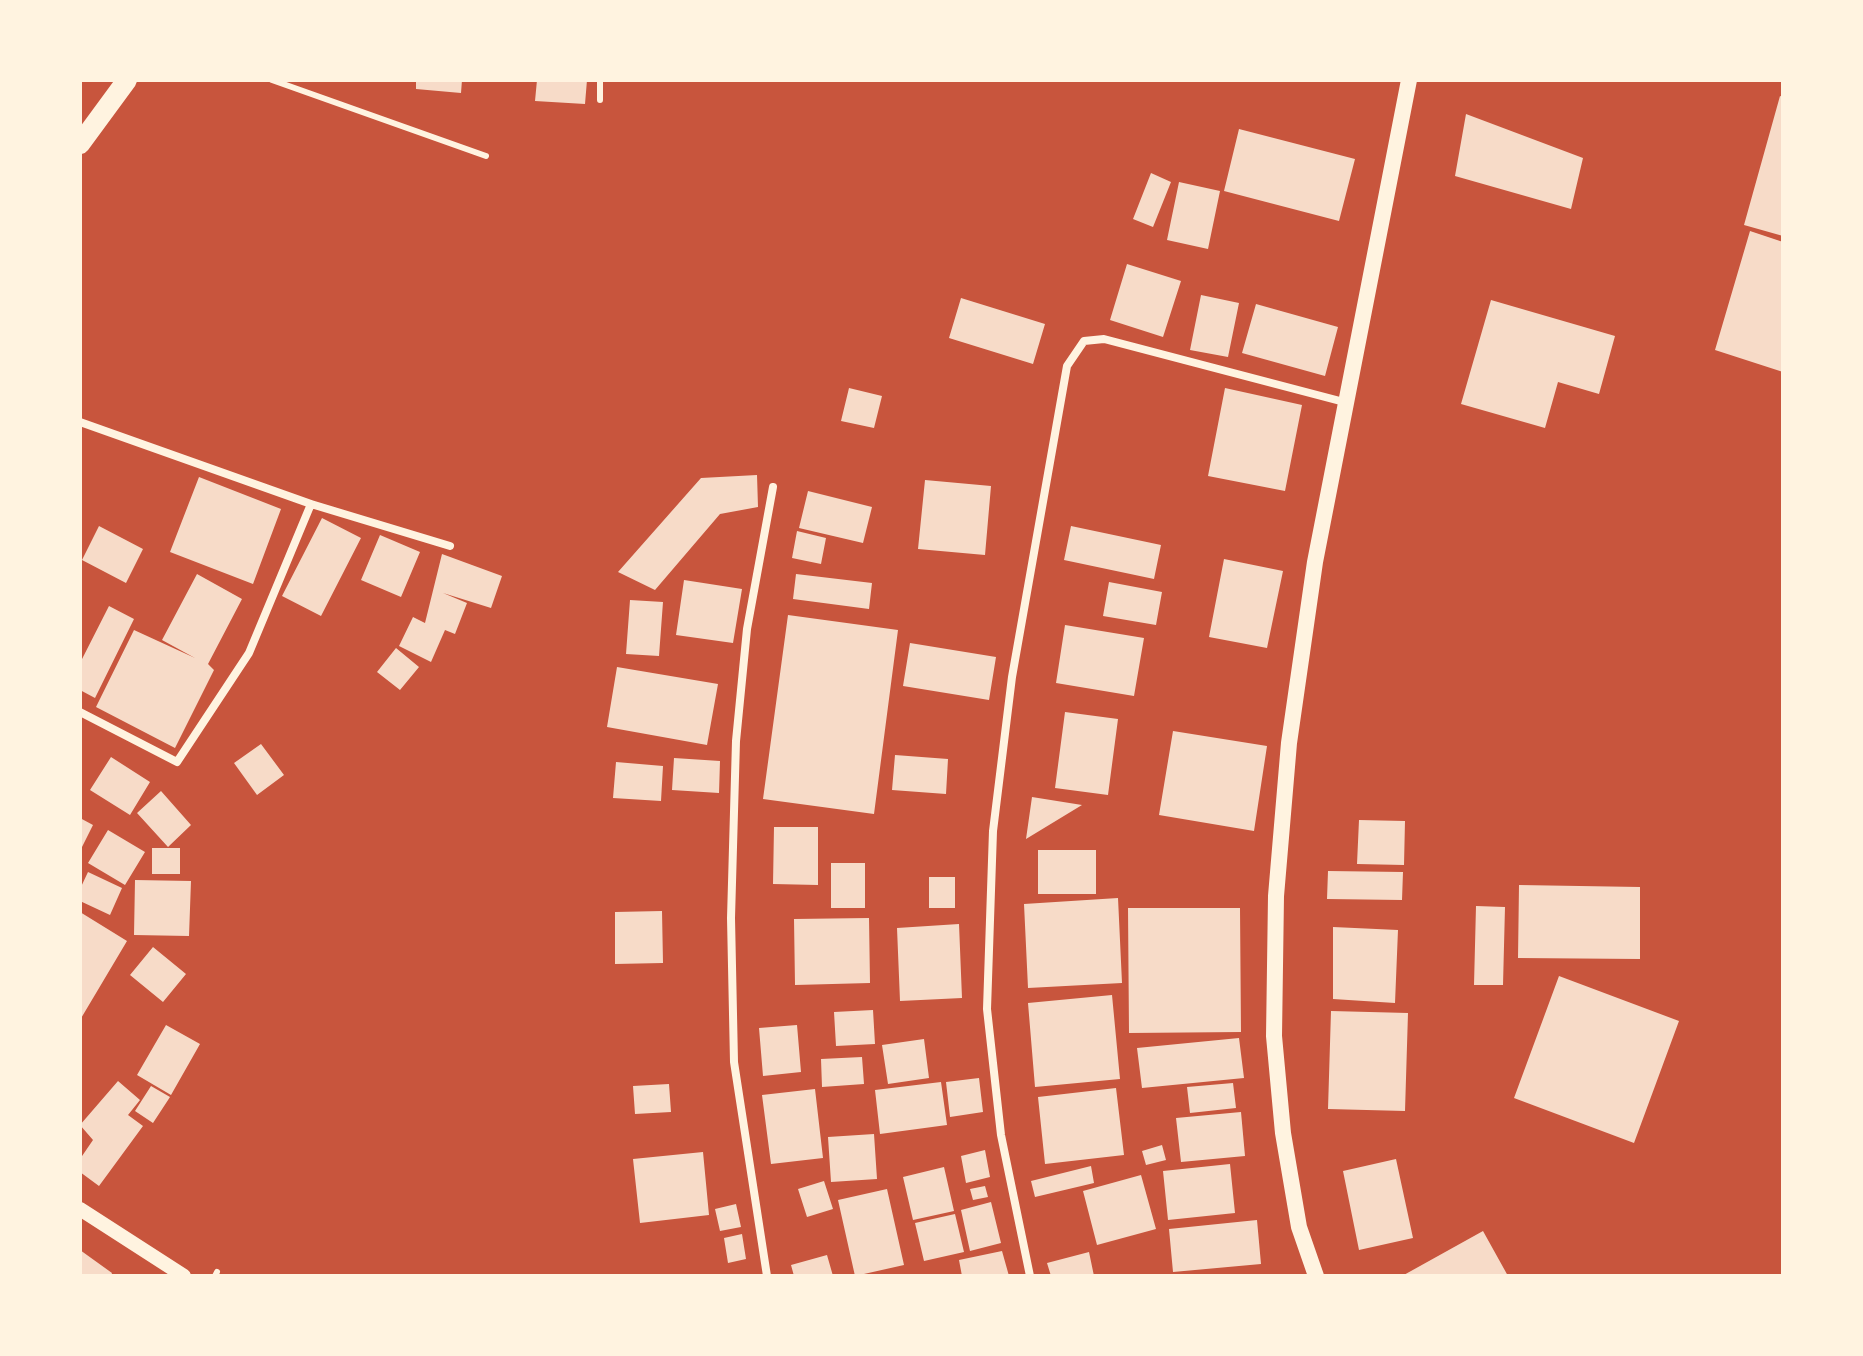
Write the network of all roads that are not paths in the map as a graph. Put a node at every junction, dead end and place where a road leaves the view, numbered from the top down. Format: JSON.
{"nodes":[{"id":1,"x":127,"y":80,"type":"edge"},
{"id":2,"x":272,"y":80,"type":"edge"},
{"id":3,"x":600,"y":80,"type":"edge"},
{"id":4,"x":1409,"y":80,"type":"edge"},
{"id":5,"x":600,"y":100,"type":"dead end"},
{"id":6,"x":80,"y":144,"type":"edge"},
{"id":7,"x":486,"y":156,"type":"dead end"},
{"id":8,"x":1344,"y":402,"type":"junction"},
{"id":9,"x":80,"y":422,"type":"edge"},
{"id":10,"x":773,"y":487,"type":"dead end"},
{"id":11,"x":311,"y":504,"type":"junction"},
{"id":12,"x":450,"y":546,"type":"dead end"},
{"id":13,"x":80,"y":712,"type":"edge"},
{"id":14,"x":80,"y":1209,"type":"edge"},
{"id":15,"x":184,"y":1276,"type":"edge"},
{"id":16,"x":767,"y":1276,"type":"edge"},
{"id":17,"x":1030,"y":1276,"type":"edge"},
{"id":18,"x":1316,"y":1276,"type":"edge"}],
"edges":[{"from":1,"to":6,"type":"main road"},
{"from":2,"to":7,"type":"lane"},
{"from":3,"to":5,"type":"lane"},
{"from":4,"to":8,"type":"main road"},
{"from":8,"to":17,"type":"street"},
{"from":8,"to":18,"type":"main road"},
{"from":9,"to":11,"type":"street"},
{"from":10,"to":16,"type":"street"},
{"from":11,"to":12,"type":"street"},
{"from":11,"to":13,"type":"street"},
{"from":14,"to":15,"type":"street"}]}
